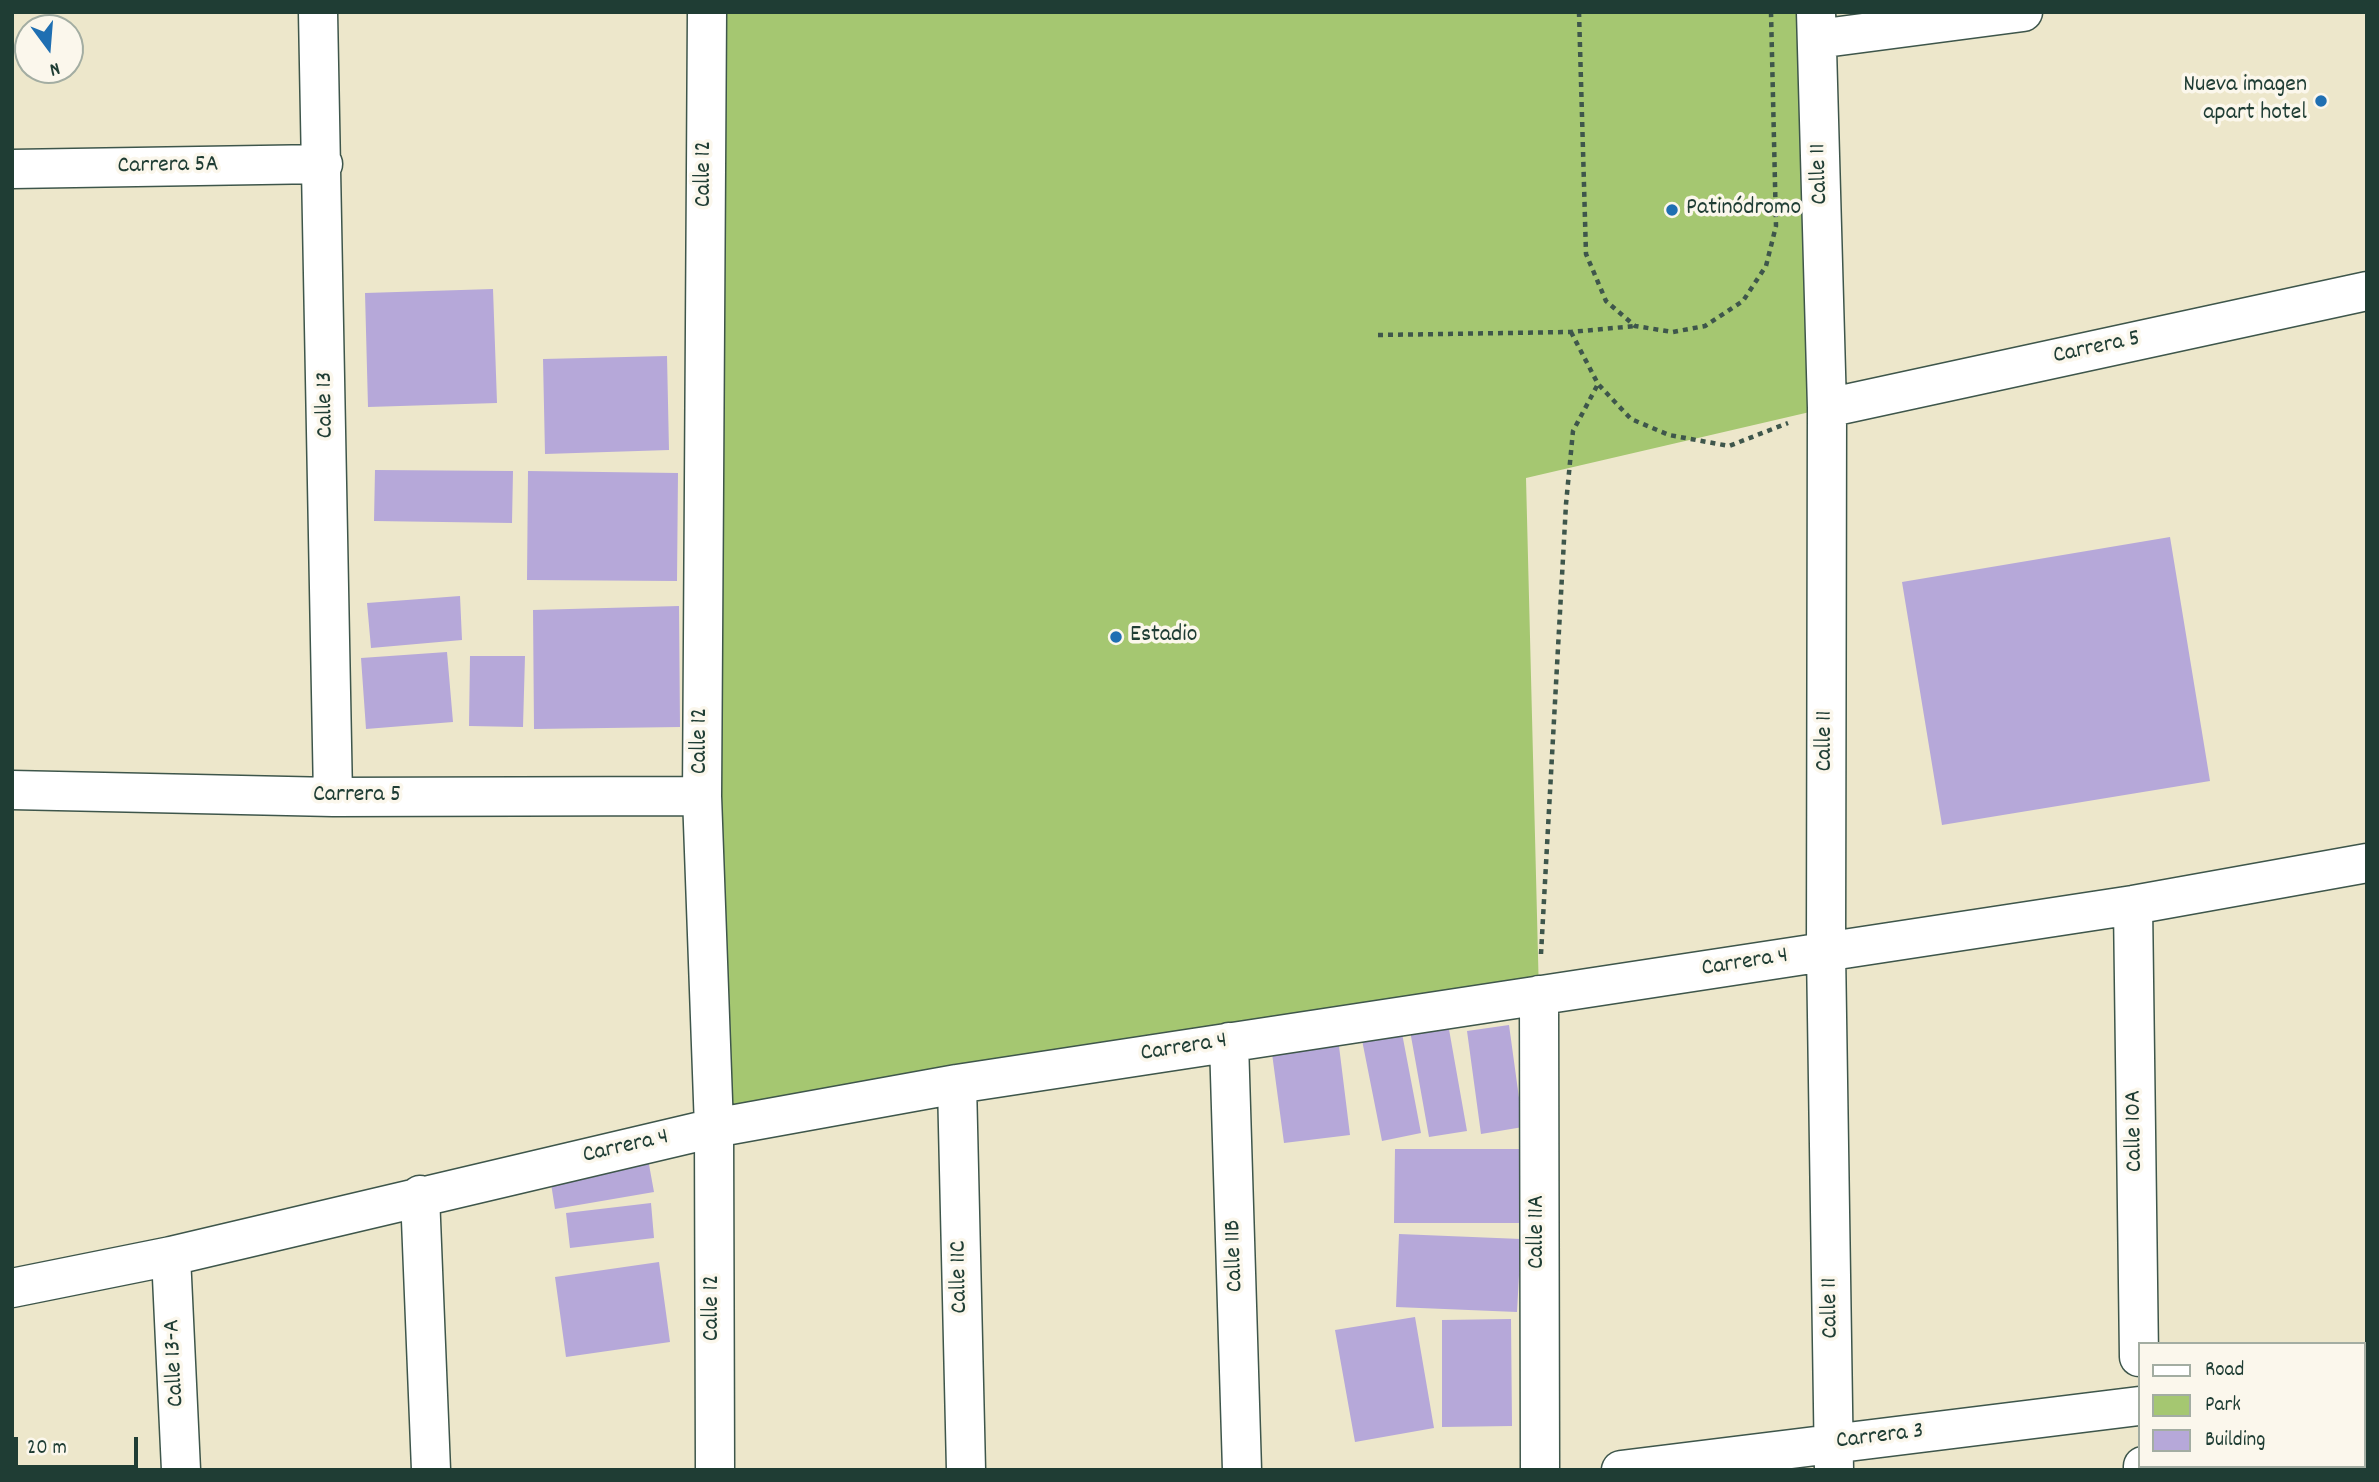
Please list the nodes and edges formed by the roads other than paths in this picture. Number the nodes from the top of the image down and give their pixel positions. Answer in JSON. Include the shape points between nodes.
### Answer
{"nodes":[{"id":1,"x":318,"y":12,"type":"edge"},
{"id":2,"x":707,"y":12,"type":"edge"},
{"id":3,"x":2024,"y":12,"type":"edge"},
{"id":4,"x":1817,"y":26,"type":"edge"},
{"id":5,"x":323,"y":164,"type":"junction"},
{"id":6,"x":12,"y":169,"type":"edge"},
{"id":7,"x":2367,"y":291,"type":"edge"},
{"id":8,"x":1827,"y":408,"type":"junction"},
{"id":9,"x":12,"y":790,"type":"edge"},
{"id":10,"x":702,"y":796,"type":"junction"},
{"id":11,"x":332,"y":797,"type":"junction"},
{"id":12,"x":2367,"y":863,"type":"edge"},
{"id":13,"x":2133,"y":905,"type":"junction"},
{"id":14,"x":1826,"y":951,"type":"junction"},
{"id":15,"x":1539,"y":995,"type":"junction"},
{"id":16,"x":1229,"y":1042,"type":"junction"},
{"id":17,"x":957,"y":1084,"type":"junction"},
{"id":18,"x":714,"y":1128,"type":"junction"},
{"id":19,"x":420,"y":1195,"type":"junction"},
{"id":20,"x":171,"y":1256,"type":"junction"},
{"id":21,"x":12,"y":1288,"type":"edge"},
{"id":22,"x":2139,"y":1342,"type":"edge"},
{"id":23,"x":2138,"y":1406,"type":"edge"},
{"id":24,"x":1834,"y":1457,"type":"edge"},
{"id":25,"x":181,"y":1470,"type":"edge"},
{"id":26,"x":431,"y":1470,"type":"edge"},
{"id":27,"x":715,"y":1470,"type":"edge"},
{"id":28,"x":966,"y":1470,"type":"edge"},
{"id":29,"x":1242,"y":1470,"type":"edge"},
{"id":30,"x":1540,"y":1470,"type":"edge"},
{"id":31,"x":1621,"y":1470,"type":"edge"}],
"edges":[{"from":1,"to":5,"type":"street","name":"Calle 13"},
{"from":2,"to":10,"type":"street","name":"Calle 12"},
{"from":3,"to":4,"type":"street"},
{"from":4,"to":8,"type":"street","name":"Calle 11"},
{"from":5,"to":6,"type":"street","name":"Carrera 5A"},
{"from":5,"to":11,"type":"street","name":"Calle 13"},
{"from":7,"to":8,"type":"street","name":"Carrera 5"},
{"from":8,"to":14,"type":"street","name":"Calle 11"},
{"from":9,"to":11,"type":"street","name":"Carrera 5"},
{"from":10,"to":11,"type":"street","name":"Carrera 5"},
{"from":10,"to":18,"type":"street","name":"Calle 12"},
{"from":12,"to":13,"type":"street","name":"Carrera 4"},
{"from":13,"to":14,"type":"street","name":"Carrera 4"},
{"from":13,"to":22,"type":"street","name":"Calle 10A"},
{"from":14,"to":15,"type":"street","name":"Carrera 4"},
{"from":14,"to":24,"type":"street","name":"Calle 11"},
{"from":15,"to":16,"type":"street","name":"Carrera 4"},
{"from":15,"to":30,"type":"street","name":"Calle 11A"},
{"from":16,"to":17,"type":"street","name":"Carrera 4"},
{"from":16,"to":29,"type":"street","name":"Calle 11B"},
{"from":17,"to":18,"type":"street","name":"Carrera 4"},
{"from":17,"to":28,"type":"street","name":"Calle 11C"},
{"from":18,"to":19,"type":"street","name":"Carrera 4"},
{"from":18,"to":27,"type":"street","name":"Calle 12"},
{"from":19,"to":20,"type":"street","name":"Carrera 4"},
{"from":19,"to":26,"type":"street"},
{"from":20,"to":21,"type":"street","name":"Carrera 4"},
{"from":20,"to":25,"type":"street","name":"Calle 13-A"},
{"from":23,"to":24,"type":"street","name":"Carrera 3"},
{"from":24,"to":31,"type":"street","name":"Carrera 3"}]}
